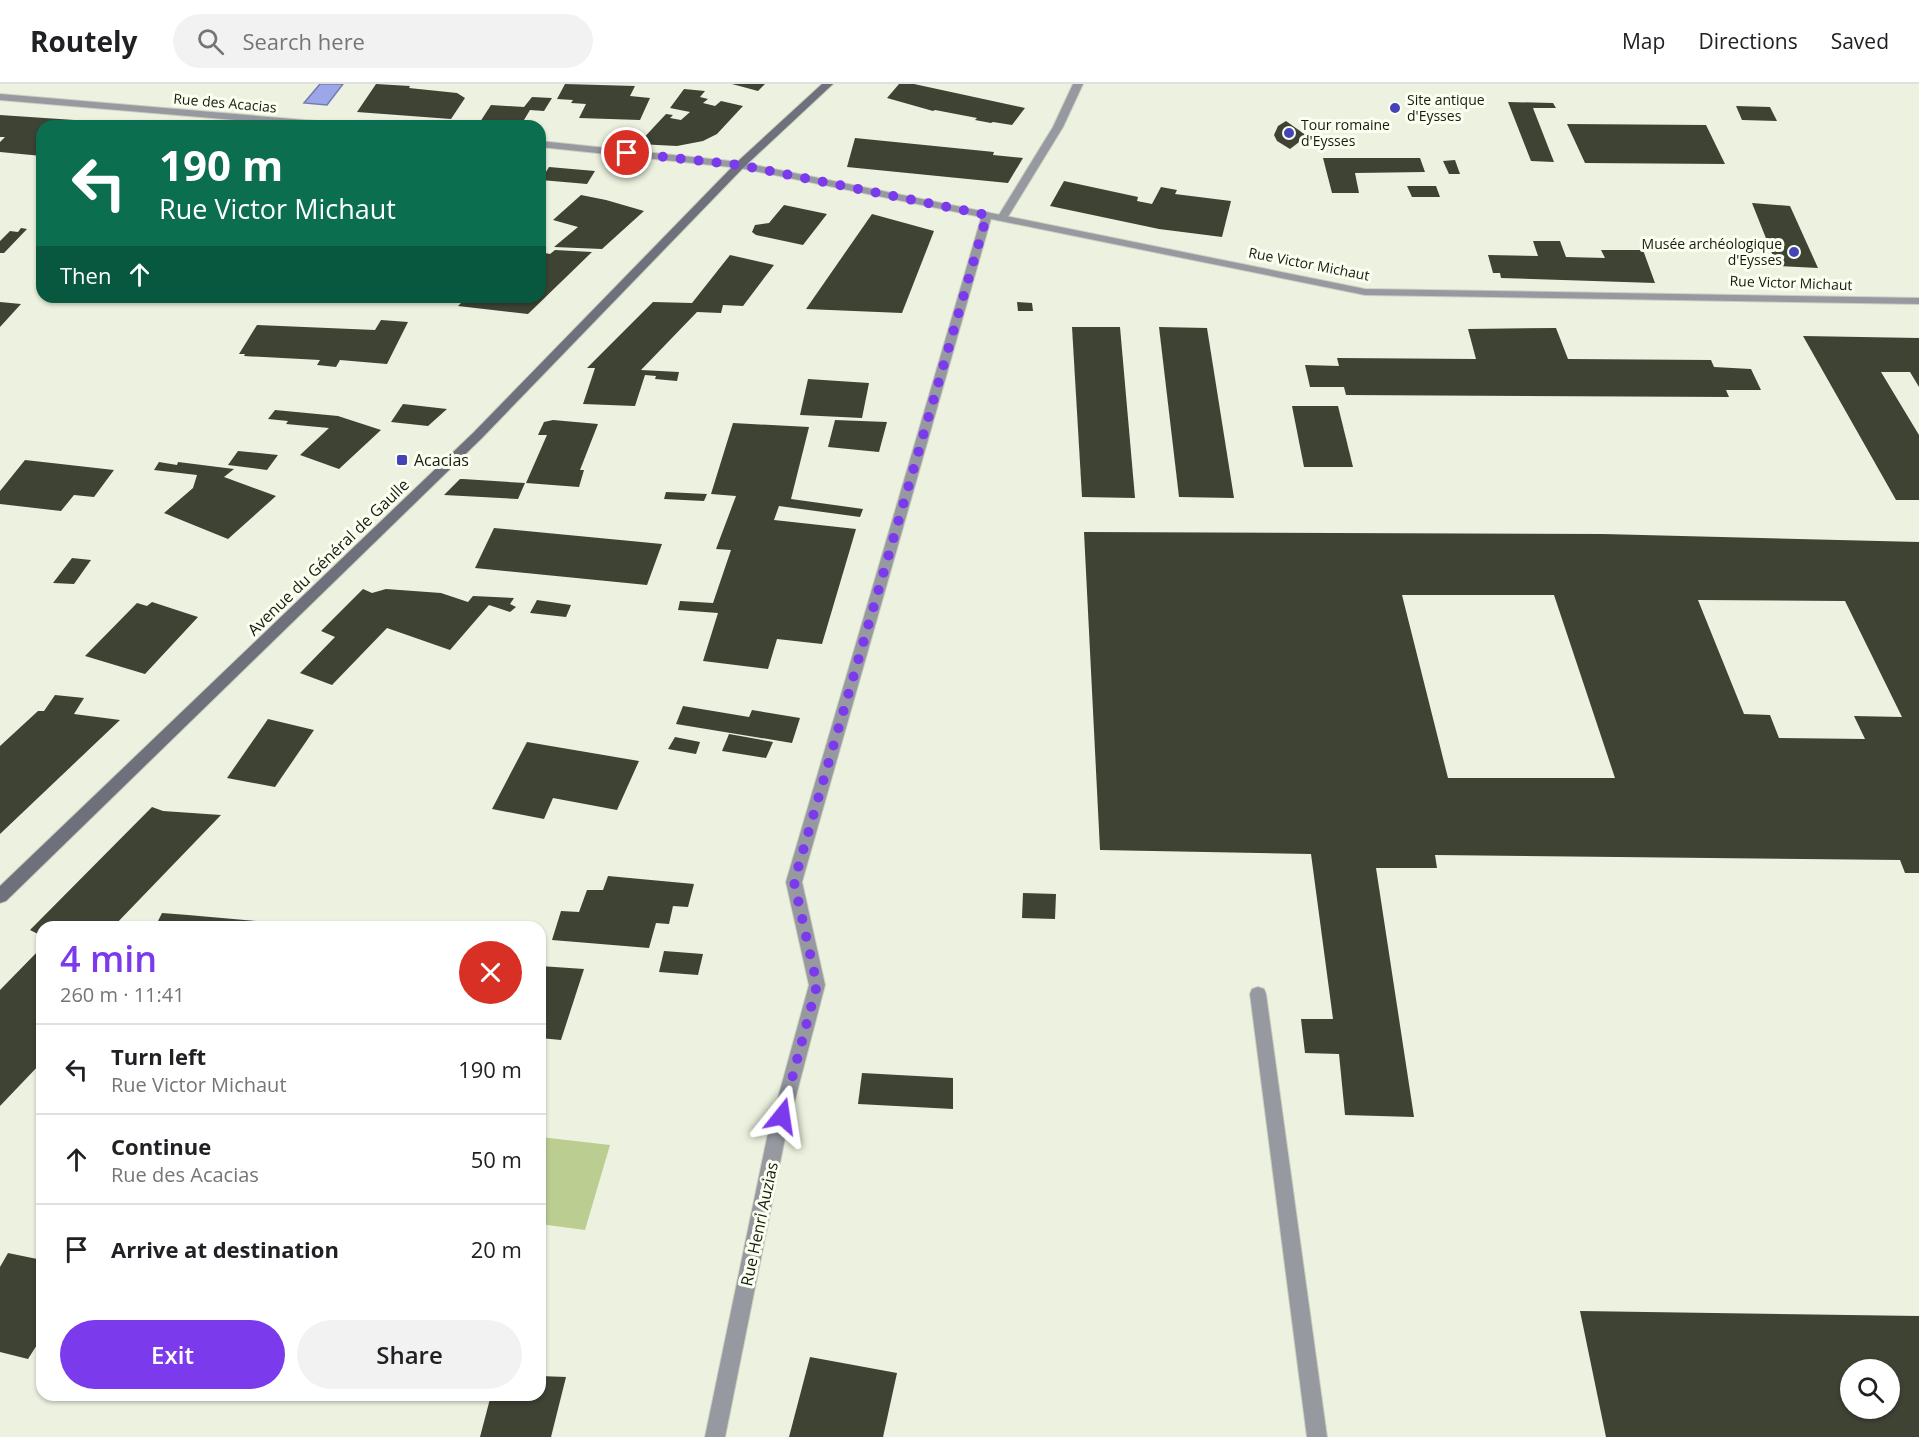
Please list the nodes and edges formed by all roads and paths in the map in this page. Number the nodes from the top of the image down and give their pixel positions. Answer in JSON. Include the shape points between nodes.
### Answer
{"nodes":[{"id":1,"x":828,"y":84,"type":"edge"},
{"id":2,"x":1078,"y":84,"type":"edge"},
{"id":3,"x":0,"y":97,"type":"edge"},
{"id":4,"x":270,"y":120,"type":"edge"},
{"id":5,"x":546,"y":145,"type":"edge"},
{"id":6,"x":740,"y":165,"type":"junction"},
{"id":7,"x":994,"y":216,"type":"junction"},
{"id":8,"x":1919,"y":301,"type":"edge"},
{"id":9,"x":0,"y":896,"type":"edge"},
{"id":10,"x":1258,"y":994,"type":"dead end"},
{"id":11,"x":715,"y":1437,"type":"edge"},
{"id":12,"x":1317,"y":1437,"type":"edge"}],
"edges":[{"from":1,"to":6,"type":"main road","name":"Avenue du Général de Gaulle"},
{"from":2,"to":7,"type":"street","name":"Rue Henri Auzias","via":[[1058,127]]},
{"from":3,"to":4,"type":"street","name":"Rue des Acacias"},
{"from":5,"to":6,"type":"street"},
{"from":6,"to":7,"type":"street","name":"Rue Victor Michaut"},
{"from":6,"to":9,"type":"main road","name":"Avenue du Général de Gaulle","via":[[478,435]]},
{"from":7,"to":8,"type":"street","name":"Rue Victor Michaut","via":[[1365,292]]},
{"from":7,"to":11,"type":"street","name":"Rue Henri Auzias","via":[[794,882],[817,985],[776,1138]]},
{"from":10,"to":12,"type":"street"}]}
